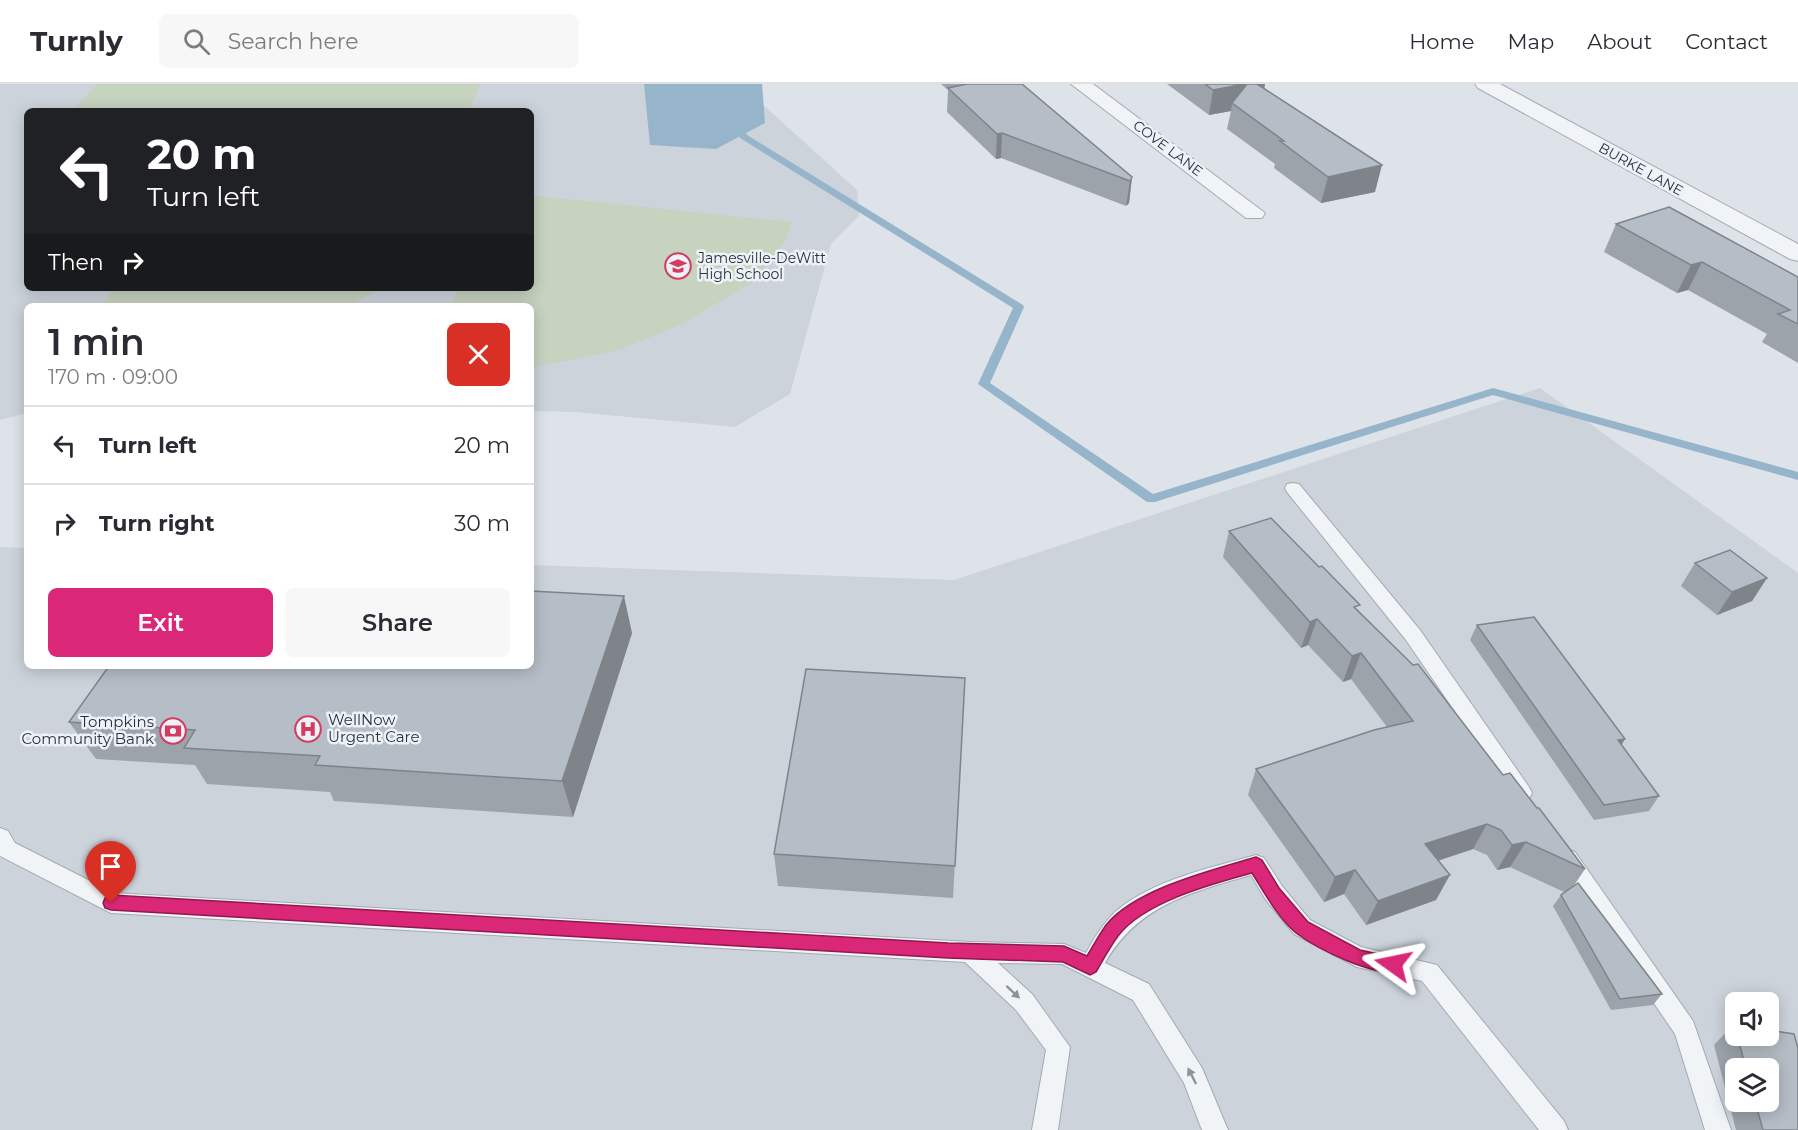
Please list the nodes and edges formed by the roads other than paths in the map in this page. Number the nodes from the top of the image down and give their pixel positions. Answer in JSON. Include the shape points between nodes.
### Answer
{"nodes":[{"id":1,"x":1081,"y":84,"type":"edge"},
{"id":2,"x":1485,"y":84,"type":"edge"},
{"id":3,"x":1254,"y":213,"type":"dead end"},
{"id":4,"x":1798,"y":254,"type":"edge"},
{"id":5,"x":1293,"y":488,"type":"dead end"},
{"id":6,"x":1535,"y":812,"type":"edge"},
{"id":7,"x":0,"y":837,"type":"edge"},
{"id":8,"x":1556,"y":842,"type":"edge"},
{"id":9,"x":970,"y":952,"type":"junction"},
{"id":10,"x":1090,"y":967,"type":"junction"},
{"id":11,"x":1045,"y":1130,"type":"edge"},
{"id":12,"x":1215,"y":1130,"type":"edge"},
{"id":13,"x":1555,"y":1130,"type":"edge"},
{"id":14,"x":1718,"y":1130,"type":"edge"}],
"edges":[{"from":1,"to":3,"type":"street","name":"COVE LANE"},
{"from":2,"to":4,"type":"street","name":"BURKE LANE"},
{"from":5,"to":6,"type":"lane","via":[[1413,635]]},
{"from":7,"to":9,"type":"lane","via":[[7,849],[111,903]]},
{"from":8,"to":14,"type":"lane","via":[[1685,1029]]},
{"from":9,"to":10,"type":"lane","via":[[1064,954]]},
{"from":9,"to":11,"type":"lane","one_way":true,"via":[[1024,1002],[1058,1047]]},
{"from":12,"to":10,"type":"lane","one_way":true,"via":[[1193,1076],[1140,992]]},
{"from":10,"to":13,"type":"lane","via":[[1113,929],[1144,906],[1194,882],[1256,864],[1302,927],[1357,957],[1430,972]]}]}
